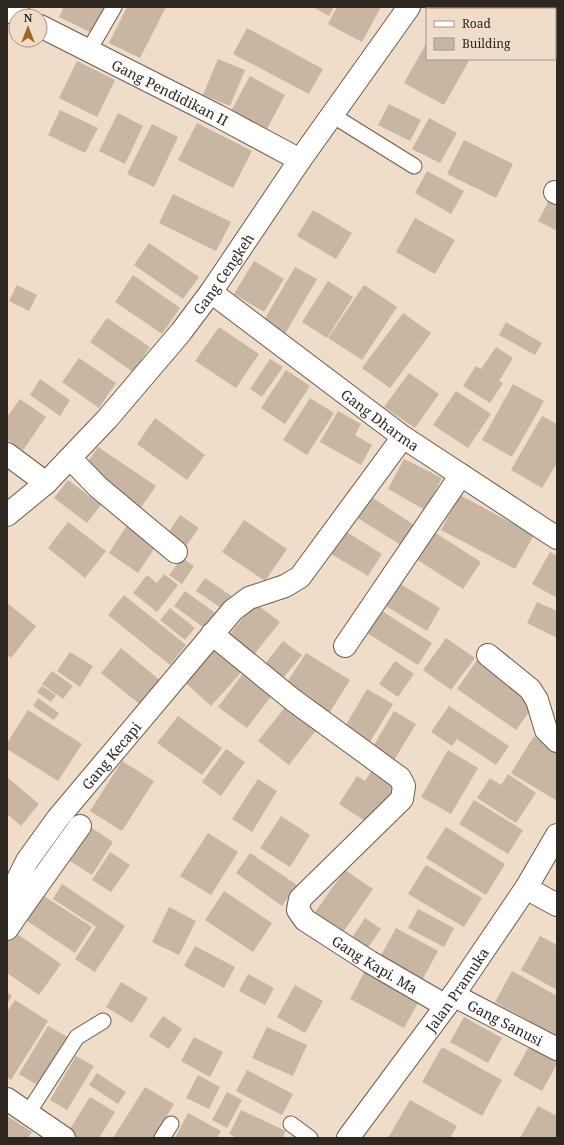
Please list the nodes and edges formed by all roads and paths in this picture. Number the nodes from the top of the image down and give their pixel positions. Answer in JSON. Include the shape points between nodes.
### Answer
{"nodes":[{"id":1,"x":114,"y":7,"type":"edge"},
{"id":2,"x":409,"y":7,"type":"edge"},
{"id":3,"x":48,"y":30,"type":"edge"},
{"id":4,"x":89,"y":50,"type":"junction"},
{"id":5,"x":332,"y":115,"type":"junction"},
{"id":6,"x":300,"y":160,"type":"junction"},
{"id":7,"x":414,"y":166,"type":"dead end"},
{"id":8,"x":210,"y":292,"type":"junction"},
{"id":9,"x":403,"y":437,"type":"junction"},
{"id":10,"x":7,"y":454,"type":"edge"},
{"id":11,"x":70,"y":458,"type":"junction"},
{"id":12,"x":461,"y":474,"type":"junction"},
{"id":13,"x":46,"y":482,"type":"junction"},
{"id":14,"x":7,"y":516,"type":"edge"},
{"id":15,"x":557,"y":538,"type":"edge"},
{"id":16,"x":176,"y":552,"type":"dead end"},
{"id":17,"x":212,"y":634,"type":"junction"},
{"id":18,"x":345,"y":646,"type":"dead end"},
{"id":19,"x":488,"y":654,"type":"dead end"},
{"id":20,"x":557,"y":741,"type":"edge"},
{"id":21,"x":80,"y":826,"type":"dead end"},
{"id":22,"x":557,"y":835,"type":"edge"},
{"id":23,"x":526,"y":888,"type":"junction"},
{"id":24,"x":557,"y":905,"type":"edge"},
{"id":25,"x":20,"y":910,"type":"junction"},
{"id":26,"x":7,"y":929,"type":"edge"},
{"id":27,"x":450,"y":1001,"type":"junction"},
{"id":28,"x":103,"y":1021,"type":"dead end"},
{"id":29,"x":557,"y":1049,"type":"edge"},
{"id":30,"x":7,"y":1099,"type":"edge"},
{"id":31,"x":28,"y":1113,"type":"junction"},
{"id":32,"x":172,"y":1124,"type":"dead end"},
{"id":33,"x":291,"y":1124,"type":"dead end"},
{"id":34,"x":64,"y":1138,"type":"edge"},
{"id":35,"x":162,"y":1138,"type":"edge"},
{"id":36,"x":310,"y":1138,"type":"edge"},
{"id":37,"x":348,"y":1138,"type":"edge"}],
"edges":[{"from":1,"to":4,"type":"lane"},
{"from":2,"to":5,"type":"street","name":"Gang Cengkeh"},
{"from":3,"to":4,"type":"street","name":"Gang Pendidikan II"},
{"from":4,"to":6,"type":"street","name":"Gang Pendidikan II"},
{"from":5,"to":6,"type":"street","name":"Gang Cengkeh"},
{"from":5,"to":7,"type":"lane"},
{"from":6,"to":8,"type":"street","name":"Gang Cengkeh"},
{"from":8,"to":9,"type":"street","name":"Gang Dharma"},
{"from":8,"to":11,"type":"street","name":"Gang Cengkeh","via":[[181,332]]},
{"from":9,"to":12,"type":"street","name":"Gang Dharma"},
{"from":9,"to":17,"type":"street","name":"Gang Kecapi","via":[[300,577],[285,586],[249,598],[233,610]]},
{"from":10,"to":13,"type":"street"},
{"from":11,"to":13,"type":"street","name":"Gang Cengkeh"},
{"from":11,"to":16,"type":"street","via":[[98,487]]},
{"from":12,"to":15,"type":"street","name":"Gang Dharma"},
{"from":12,"to":18,"type":"street"},
{"from":13,"to":14,"type":"street","name":"Gang Cengkeh"},
{"from":17,"to":25,"type":"street","name":"Gang Kecapi","via":[[58,818],[27,861],[16,883]]},
{"from":17,"to":27,"type":"street","name":"Gang Kapi. Ma","via":[[293,700],[400,778],[404,786],[402,799],[300,899],[298,910],[305,920],[370,962]]},
{"from":19,"to":20,"type":"street","via":[[530,689],[537,700],[546,730]]},
{"from":21,"to":25,"type":"street"},
{"from":22,"to":23,"type":"street","name":"Jalan Pramuka"},
{"from":23,"to":24,"type":"street"},
{"from":23,"to":27,"type":"street","name":"Jalan Pramuka"},
{"from":25,"to":26,"type":"street"},
{"from":27,"to":29,"type":"street","name":"Gang Sanusi"},
{"from":27,"to":37,"type":"street","name":"Jalan Pramuka"},
{"from":28,"to":31,"type":"lane","via":[[77,1037]]},
{"from":30,"to":31,"type":"street"},
{"from":31,"to":34,"type":"street"},
{"from":32,"to":35,"type":"lane"},
{"from":33,"to":36,"type":"lane"}]}
